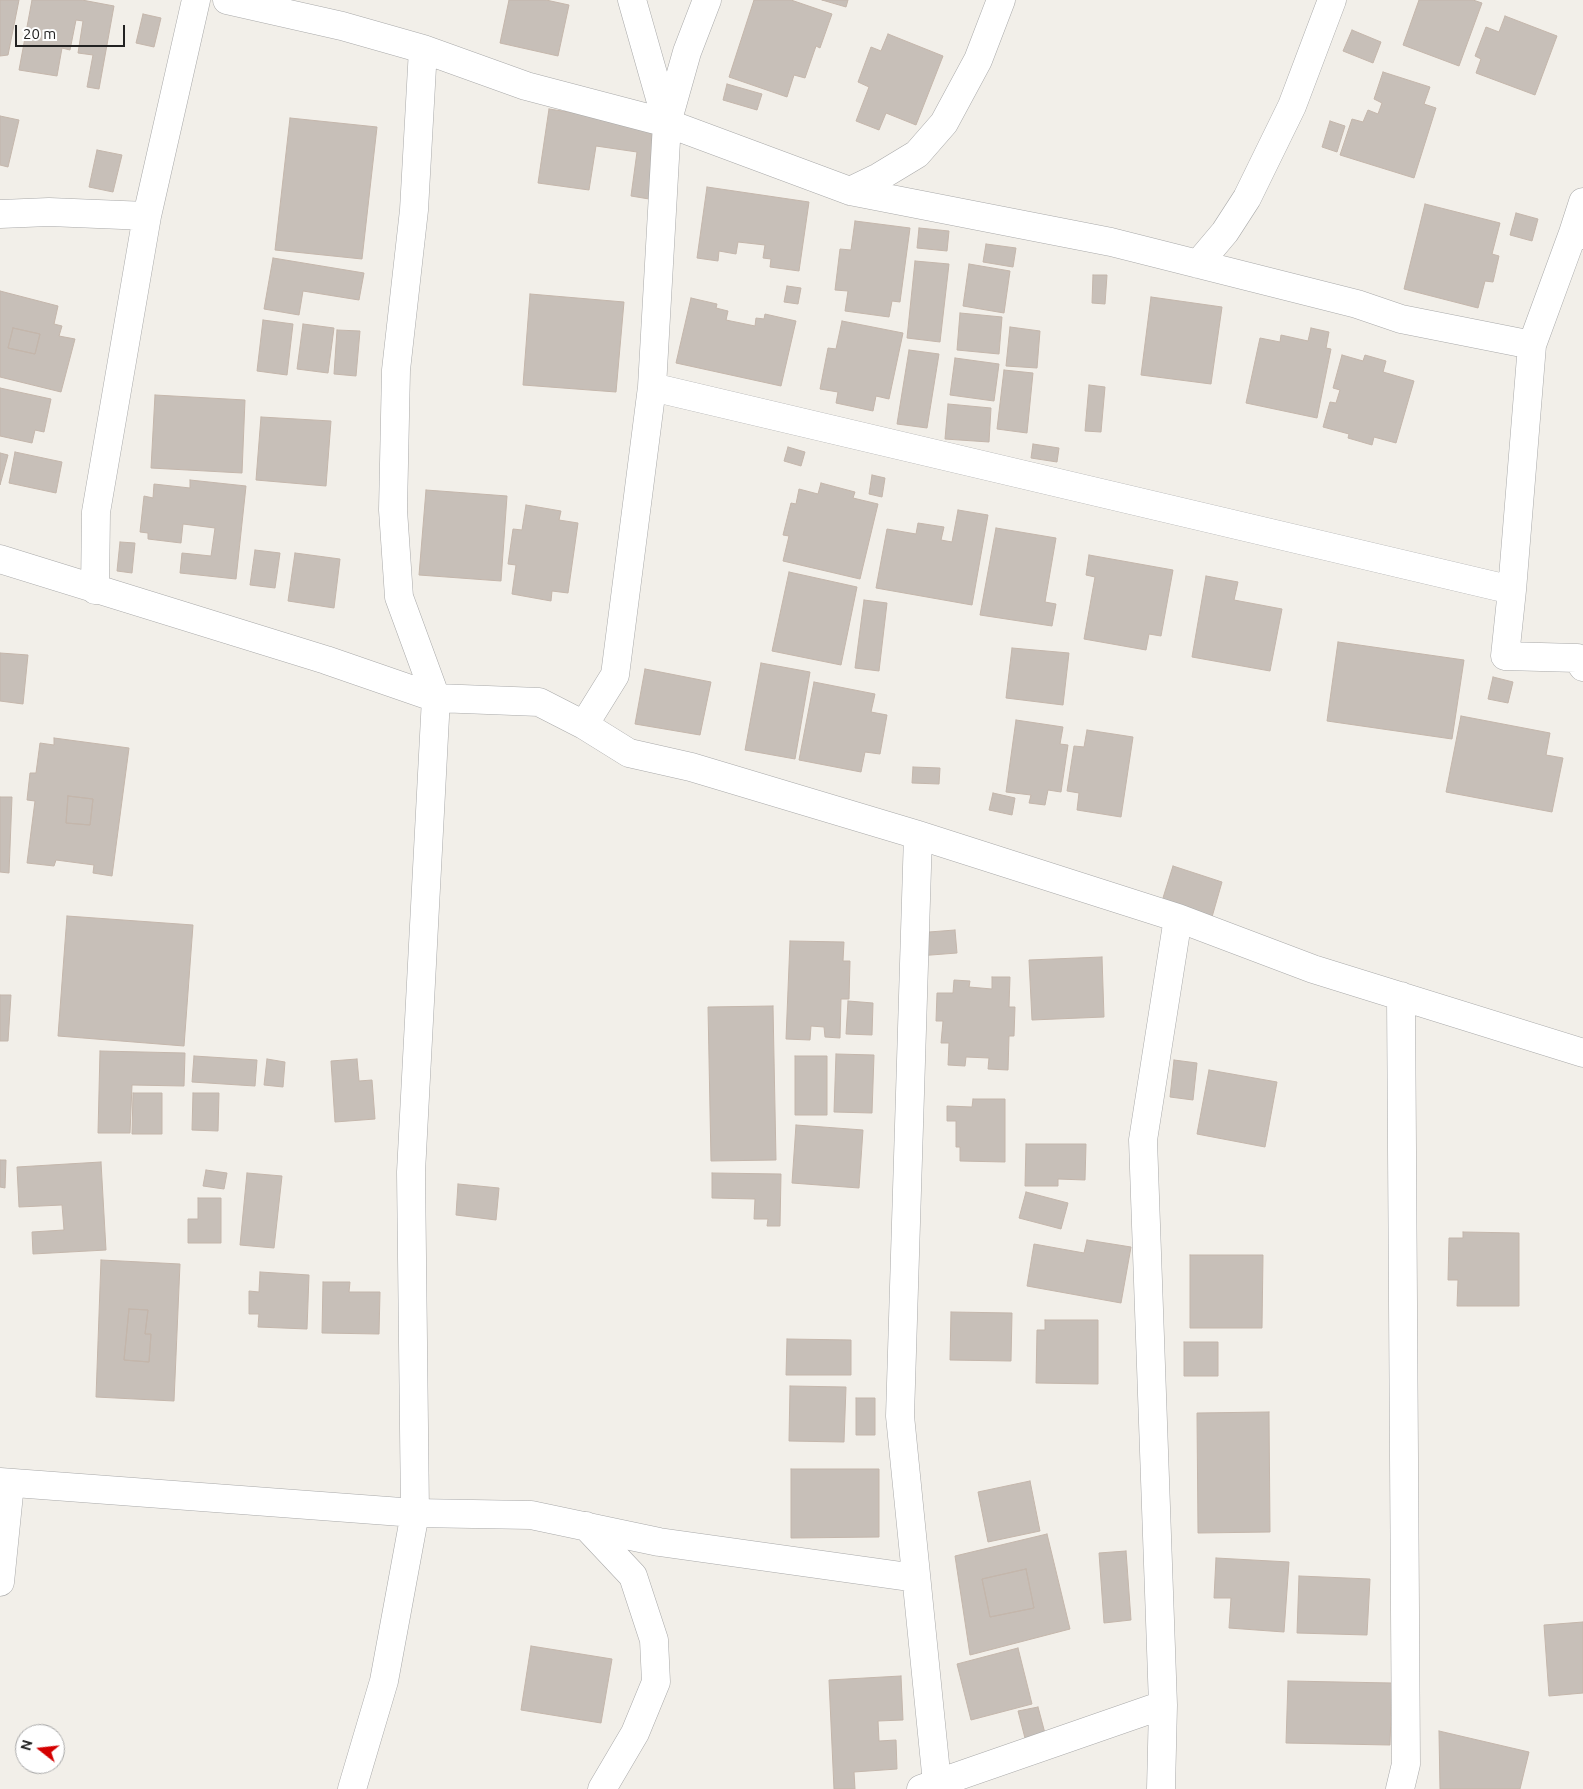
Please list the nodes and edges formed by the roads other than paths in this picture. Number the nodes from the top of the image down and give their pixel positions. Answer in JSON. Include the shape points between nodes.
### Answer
{"nodes":[{"id":1,"x":196,"y":0,"type":"edge"},
{"id":2,"x":227,"y":0,"type":"edge"},
{"id":3,"x":632,"y":0,"type":"edge"},
{"id":4,"x":707,"y":0,"type":"edge"},
{"id":5,"x":1001,"y":0,"type":"edge"},
{"id":6,"x":1332,"y":0,"type":"edge"},
{"id":7,"x":423,"y":49,"type":"junction"},
{"id":8,"x":667,"y":123,"type":"junction"},
{"id":9,"x":850,"y":191,"type":"junction"},
{"id":10,"x":1583,"y":202,"type":"edge"},
{"id":11,"x":0,"y":214,"type":"edge"},
{"id":12,"x":146,"y":216,"type":"junction"},
{"id":13,"x":1578,"y":234,"type":"edge"},
{"id":14,"x":1198,"y":264,"type":"junction"},
{"id":15,"x":1532,"y":345,"type":"junction"},
{"id":16,"x":652,"y":387,"type":"junction"},
{"id":17,"x":0,"y":559,"type":"edge"},
{"id":18,"x":95,"y":590,"type":"junction"},
{"id":19,"x":1512,"y":590,"type":"junction"},
{"id":20,"x":1581,"y":662,"type":"edge"},
{"id":21,"x":436,"y":698,"type":"junction"},
{"id":22,"x":584,"y":724,"type":"junction"},
{"id":23,"x":918,"y":835,"type":"junction"},
{"id":24,"x":1178,"y":918,"type":"junction"},
{"id":25,"x":1401,"y":996,"type":"junction"},
{"id":26,"x":1583,"y":1053,"type":"edge"},
{"id":27,"x":5,"y":1483,"type":"edge"},
{"id":28,"x":415,"y":1512,"type":"junction"},
{"id":29,"x":586,"y":1526,"type":"junction"},
{"id":30,"x":916,"y":1578,"type":"junction"},
{"id":31,"x":0,"y":1582,"type":"edge"},
{"id":32,"x":1163,"y":1705,"type":"junction"},
{"id":33,"x":929,"y":1786,"type":"edge"},
{"id":34,"x":352,"y":1789,"type":"edge"},
{"id":35,"x":602,"y":1789,"type":"edge"},
{"id":36,"x":1161,"y":1789,"type":"edge"},
{"id":37,"x":1400,"y":1789,"type":"edge"}],
"edges":[{"from":1,"to":12,"type":"street"},
{"from":2,"to":7,"type":"street","via":[[342,26]]},
{"from":3,"to":8,"type":"street"},
{"from":4,"to":8,"type":"street","via":[[687,52]]},
{"from":5,"to":9,"type":"street","via":[[978,60],[944,123],[917,154],[879,178]]},
{"from":6,"to":14,"type":"street","via":[[1292,106],[1247,198],[1225,232]]},
{"from":7,"to":8,"type":"street","via":[[526,86]]},
{"from":7,"to":21,"type":"street","via":[[414,210],[396,370],[393,510],[399,597]]},
{"from":8,"to":9,"type":"street"},
{"from":8,"to":16,"type":"street"},
{"from":9,"to":14,"type":"street","via":[[1111,242]]},
{"from":10,"to":13,"type":"street"},
{"from":11,"to":12,"type":"street","via":[[49,212]]},
{"from":12,"to":18,"type":"street","via":[[96,512]]},
{"from":13,"to":15,"type":"street"},
{"from":14,"to":15,"type":"street","via":[[1357,304],[1401,319]]},
{"from":15,"to":19,"type":"street"},
{"from":16,"to":19,"type":"street"},
{"from":16,"to":22,"type":"street","via":[[615,675]]},
{"from":17,"to":18,"type":"street"},
{"from":18,"to":21,"type":"street","via":[[326,660]]},
{"from":19,"to":20,"type":"street","via":[[1505,656]]},
{"from":21,"to":22,"type":"street","via":[[539,702]]},
{"from":21,"to":28,"type":"street","via":[[411,1172]]},
{"from":22,"to":23,"type":"street","via":[[629,753],[701,770]]},
{"from":23,"to":24,"type":"street"},
{"from":23,"to":30,"type":"street","via":[[900,1416]]},
{"from":24,"to":25,"type":"street","via":[[1313,969]]},
{"from":24,"to":32,"type":"street","via":[[1143,1140]]},
{"from":25,"to":26,"type":"street"},
{"from":25,"to":37,"type":"street","via":[[1406,1764]]},
{"from":27,"to":28,"type":"street"},
{"from":27,"to":31,"type":"street"},
{"from":28,"to":29,"type":"street","via":[[531,1515]]},
{"from":28,"to":34,"type":"street","via":[[384,1681]]},
{"from":29,"to":30,"type":"street","via":[[659,1542]]},
{"from":29,"to":35,"type":"street","via":[[633,1576],[654,1640],[656,1682],[635,1733]]},
{"from":30,"to":33,"type":"street"},
{"from":32,"to":33,"type":"street"},
{"from":32,"to":36,"type":"street"}]}
